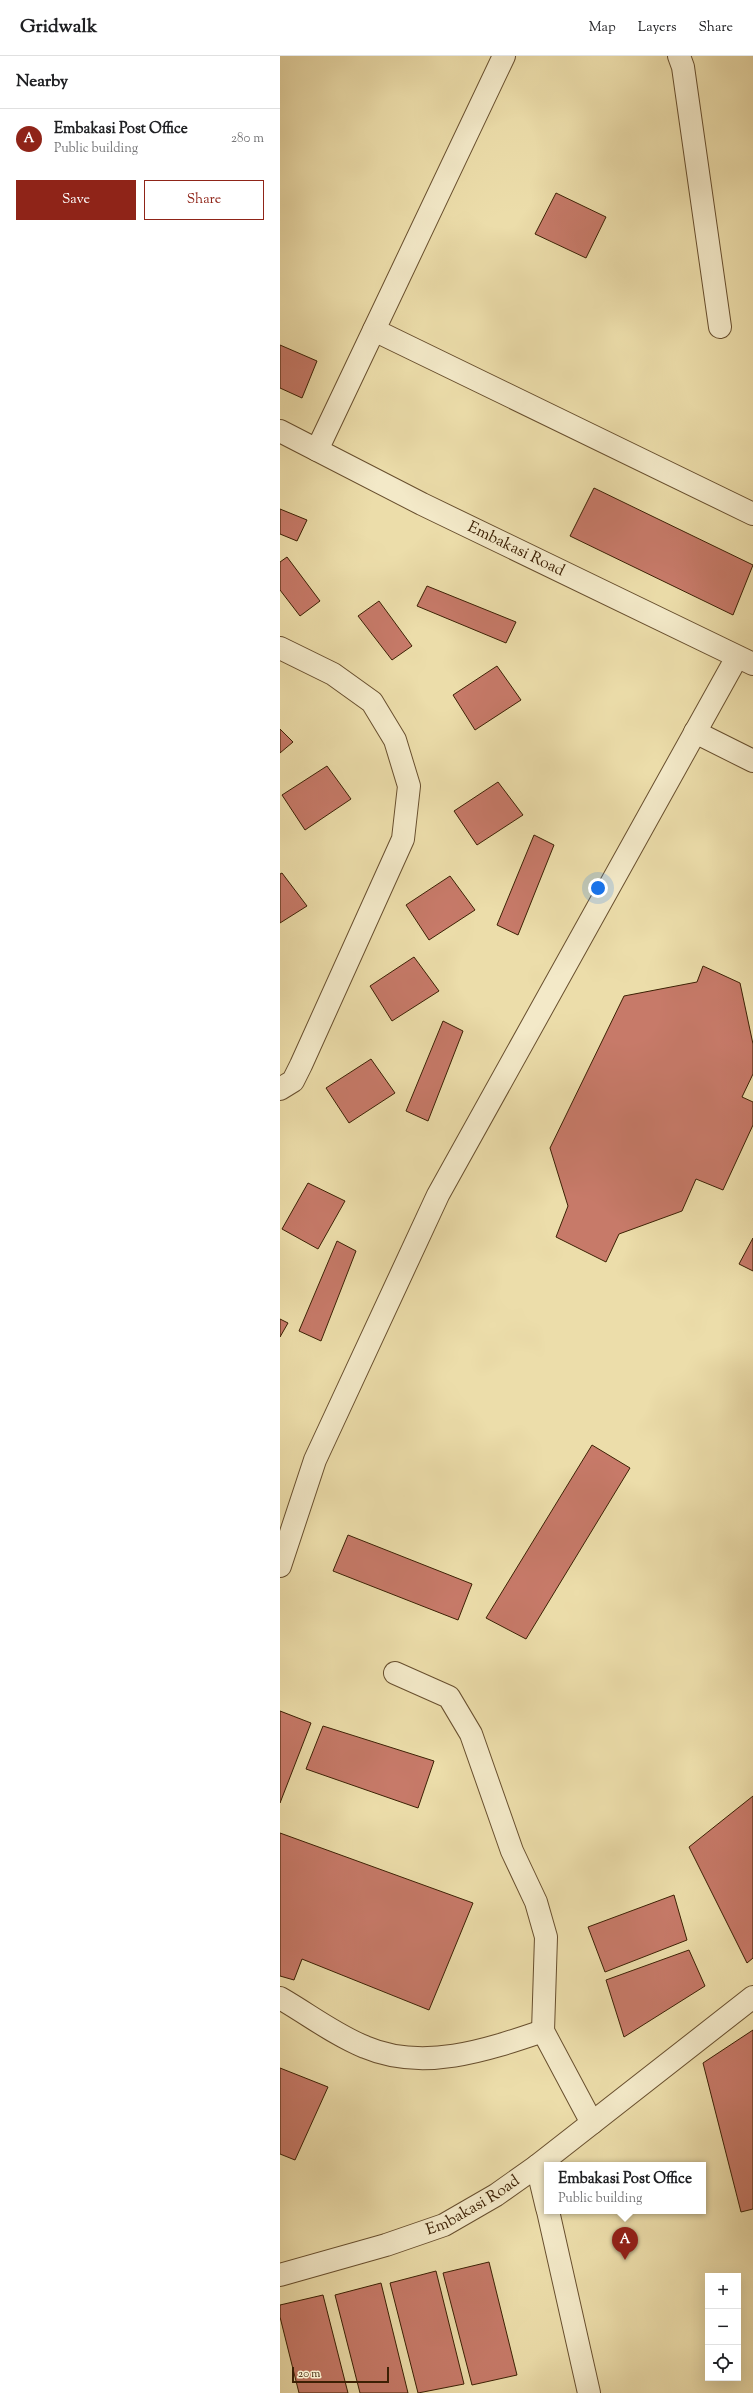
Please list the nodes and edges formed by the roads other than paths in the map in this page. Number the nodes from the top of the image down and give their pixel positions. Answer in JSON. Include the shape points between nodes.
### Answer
{"nodes":[{"id":1,"x":504,"y":56,"type":"edge"},
{"id":2,"x":678,"y":56,"type":"edge"},
{"id":3,"x":720,"y":327,"type":"dead end"},
{"id":4,"x":374,"y":330,"type":"junction"},
{"id":5,"x":280,"y":431,"type":"edge"},
{"id":6,"x":317,"y":450,"type":"junction"},
{"id":7,"x":753,"y":514,"type":"edge"},
{"id":8,"x":280,"y":648,"type":"edge"},
{"id":9,"x":745,"y":660,"type":"edge"},
{"id":10,"x":695,"y":732,"type":"junction"},
{"id":11,"x":753,"y":761,"type":"edge"},
{"id":12,"x":280,"y":1089,"type":"edge"},
{"id":13,"x":280,"y":1566,"type":"edge"},
{"id":14,"x":395,"y":1673,"type":"dead end"},
{"id":15,"x":753,"y":1997,"type":"edge"},
{"id":16,"x":280,"y":1998,"type":"edge"},
{"id":17,"x":543,"y":2032,"type":"junction"},
{"id":18,"x":592,"y":2123,"type":"junction"},
{"id":19,"x":538,"y":2166,"type":"junction"},
{"id":20,"x":544,"y":2195,"type":"edge"},
{"id":21,"x":548,"y":2214,"type":"edge"},
{"id":22,"x":280,"y":2275,"type":"edge"},
{"id":23,"x":589,"y":2393,"type":"edge"}],
"edges":[{"from":1,"to":4,"type":"street"},
{"from":2,"to":3,"type":"street","via":[[683,67]]},
{"from":4,"to":6,"type":"street"},
{"from":4,"to":7,"type":"street"},
{"from":5,"to":6,"type":"street","name":"Embakasi Road"},
{"from":6,"to":9,"type":"street","name":"Embakasi Road","via":[[422,504]]},
{"from":8,"to":12,"type":"street","via":[[333,674],[372,702],[395,740],[409,786],[403,839],[301,1065],[293,1081]]},
{"from":9,"to":10,"type":"street"},
{"from":10,"to":11,"type":"street"},
{"from":10,"to":13,"type":"street","via":[[438,1195],[315,1460]]},
{"from":14,"to":17,"type":"street","via":[[449,1697],[471,1734],[512,1851],[536,1902],[546,1937]]},
{"from":15,"to":18,"type":"street","name":"Embakasi Road"},
{"from":16,"to":17,"type":"street","via":[[364,2047],[393,2056],[445,2057],[482,2051]]},
{"from":17,"to":18,"type":"street"},
{"from":18,"to":19,"type":"street","name":"Embakasi Road"},
{"from":19,"to":20,"type":"street"},
{"from":19,"to":22,"type":"street","name":"Embakasi Road","via":[[496,2195],[444,2225],[386,2245]]},
{"from":21,"to":23,"type":"street"}]}
